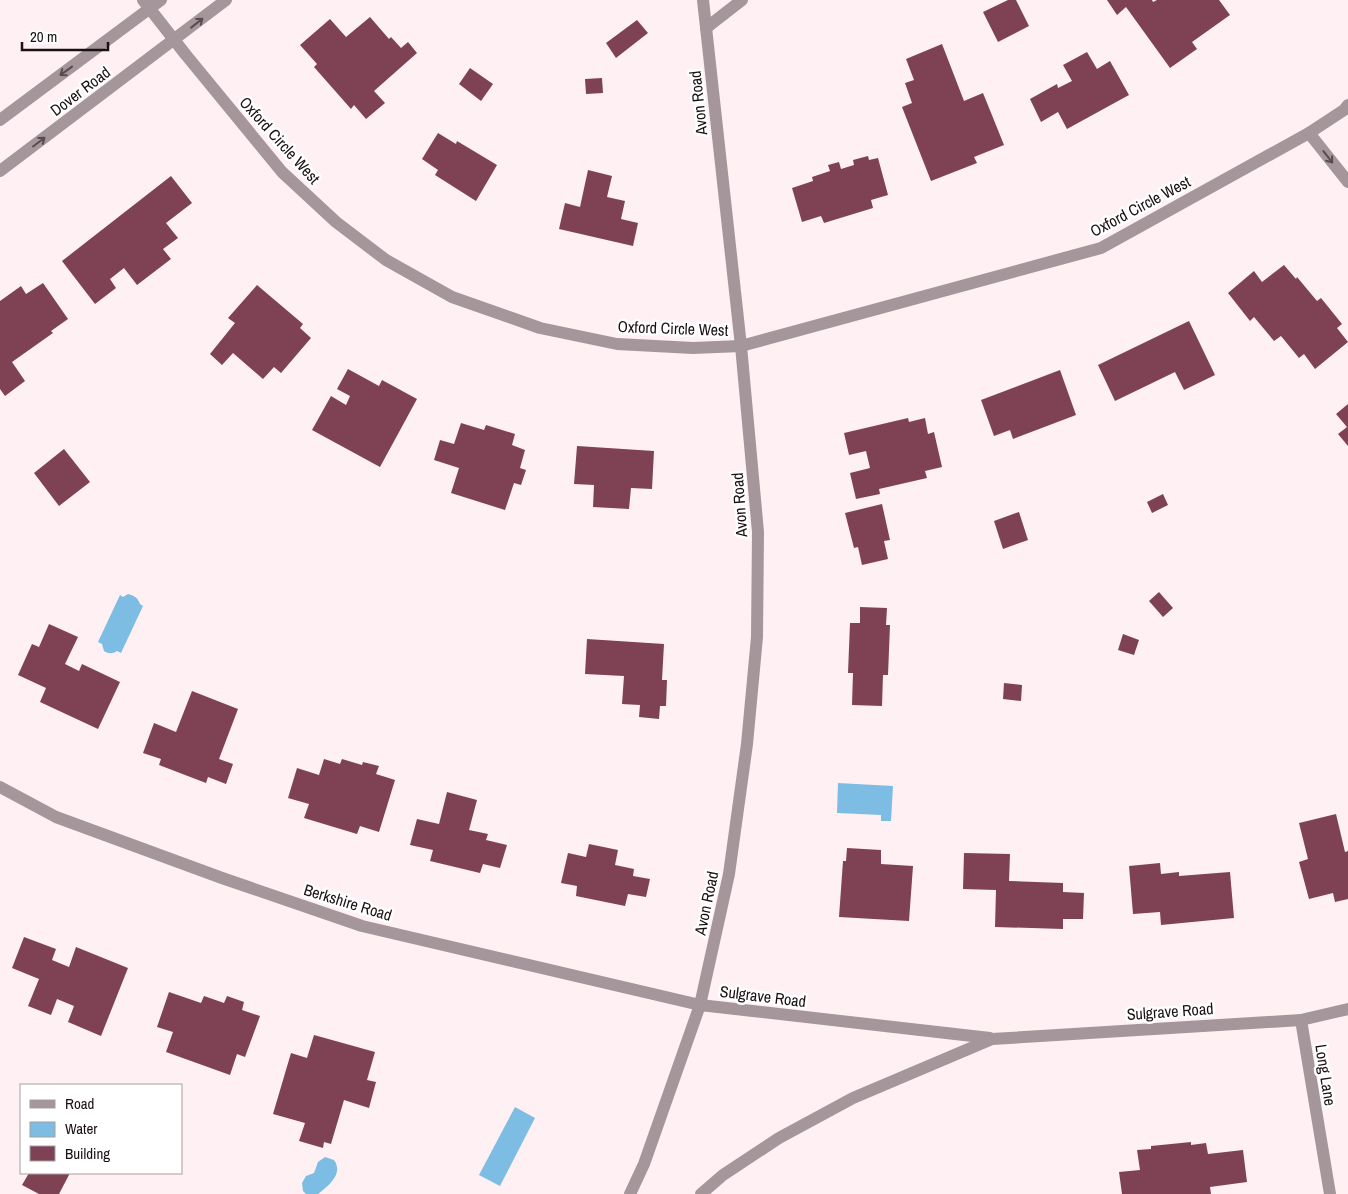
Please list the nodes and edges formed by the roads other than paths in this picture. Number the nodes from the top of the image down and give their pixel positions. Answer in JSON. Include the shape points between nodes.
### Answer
{"nodes":[{"id":1,"x":161,"y":0,"type":"edge"},
{"id":2,"x":226,"y":0,"type":"edge"},
{"id":3,"x":702,"y":0,"type":"edge"},
{"id":4,"x":742,"y":0,"type":"edge"},
{"id":5,"x":147,"y":4,"type":"edge"},
{"id":6,"x":706,"y":28,"type":"junction"},
{"id":7,"x":174,"y":41,"type":"junction"},
{"id":8,"x":1347,"y":110,"type":"edge"},
{"id":9,"x":0,"y":120,"type":"edge"},
{"id":10,"x":1309,"y":133,"type":"junction"},
{"id":11,"x":0,"y":172,"type":"edge"},
{"id":12,"x":1348,"y":182,"type":"edge"},
{"id":13,"x":741,"y":346,"type":"junction"},
{"id":14,"x":0,"y":787,"type":"edge"},
{"id":15,"x":700,"y":1005,"type":"junction"},
{"id":16,"x":1348,"y":1009,"type":"edge"},
{"id":17,"x":1301,"y":1020,"type":"junction"},
{"id":18,"x":992,"y":1038,"type":"junction"},
{"id":19,"x":630,"y":1194,"type":"edge"},
{"id":20,"x":701,"y":1194,"type":"edge"},
{"id":21,"x":1330,"y":1194,"type":"edge"}],
"edges":[{"from":1,"to":5,"type":"street","name":"Dover Road"},
{"from":7,"to":2,"type":"street","name":"Dover Road","one_way":true},
{"from":3,"to":6,"type":"street","name":"Avon Road"},
{"from":4,"to":6,"type":"street"},
{"from":5,"to":7,"type":"street","name":"Oxford Circle West"},
{"from":5,"to":9,"type":"street","name":"Dover Road","one_way":true},
{"from":6,"to":13,"type":"street","name":"Avon Road"},
{"from":11,"to":7,"type":"street","name":"Dover Road","one_way":true},
{"from":7,"to":13,"type":"street","name":"Oxford Circle West","via":[[282,172],[386,260],[452,297],[540,328],[617,344],[693,348]]},
{"from":8,"to":10,"type":"street","name":"Oxford Circle West"},
{"from":10,"to":12,"type":"street","one_way":true},
{"from":10,"to":13,"type":"street","name":"Oxford Circle West","via":[[1101,248]]},
{"from":13,"to":15,"type":"street","name":"Avon Road","via":[[758,532],[757,636],[747,744],[729,874]]},
{"from":14,"to":15,"type":"street","name":"Berkshire Road","via":[[56,816],[362,926]]},
{"from":15,"to":18,"type":"street","name":"Sulgrave Road"},
{"from":15,"to":19,"type":"street","name":"Sulgrave Road","via":[[644,1164]]},
{"from":16,"to":17,"type":"street","name":"Sulgrave Road"},
{"from":17,"to":18,"type":"street","name":"Sulgrave Road"},
{"from":17,"to":21,"type":"street","name":"Long Lane"},
{"from":18,"to":20,"type":"street","name":"Sulgrave Road","via":[[853,1098],[779,1138],[723,1175]]}]}
